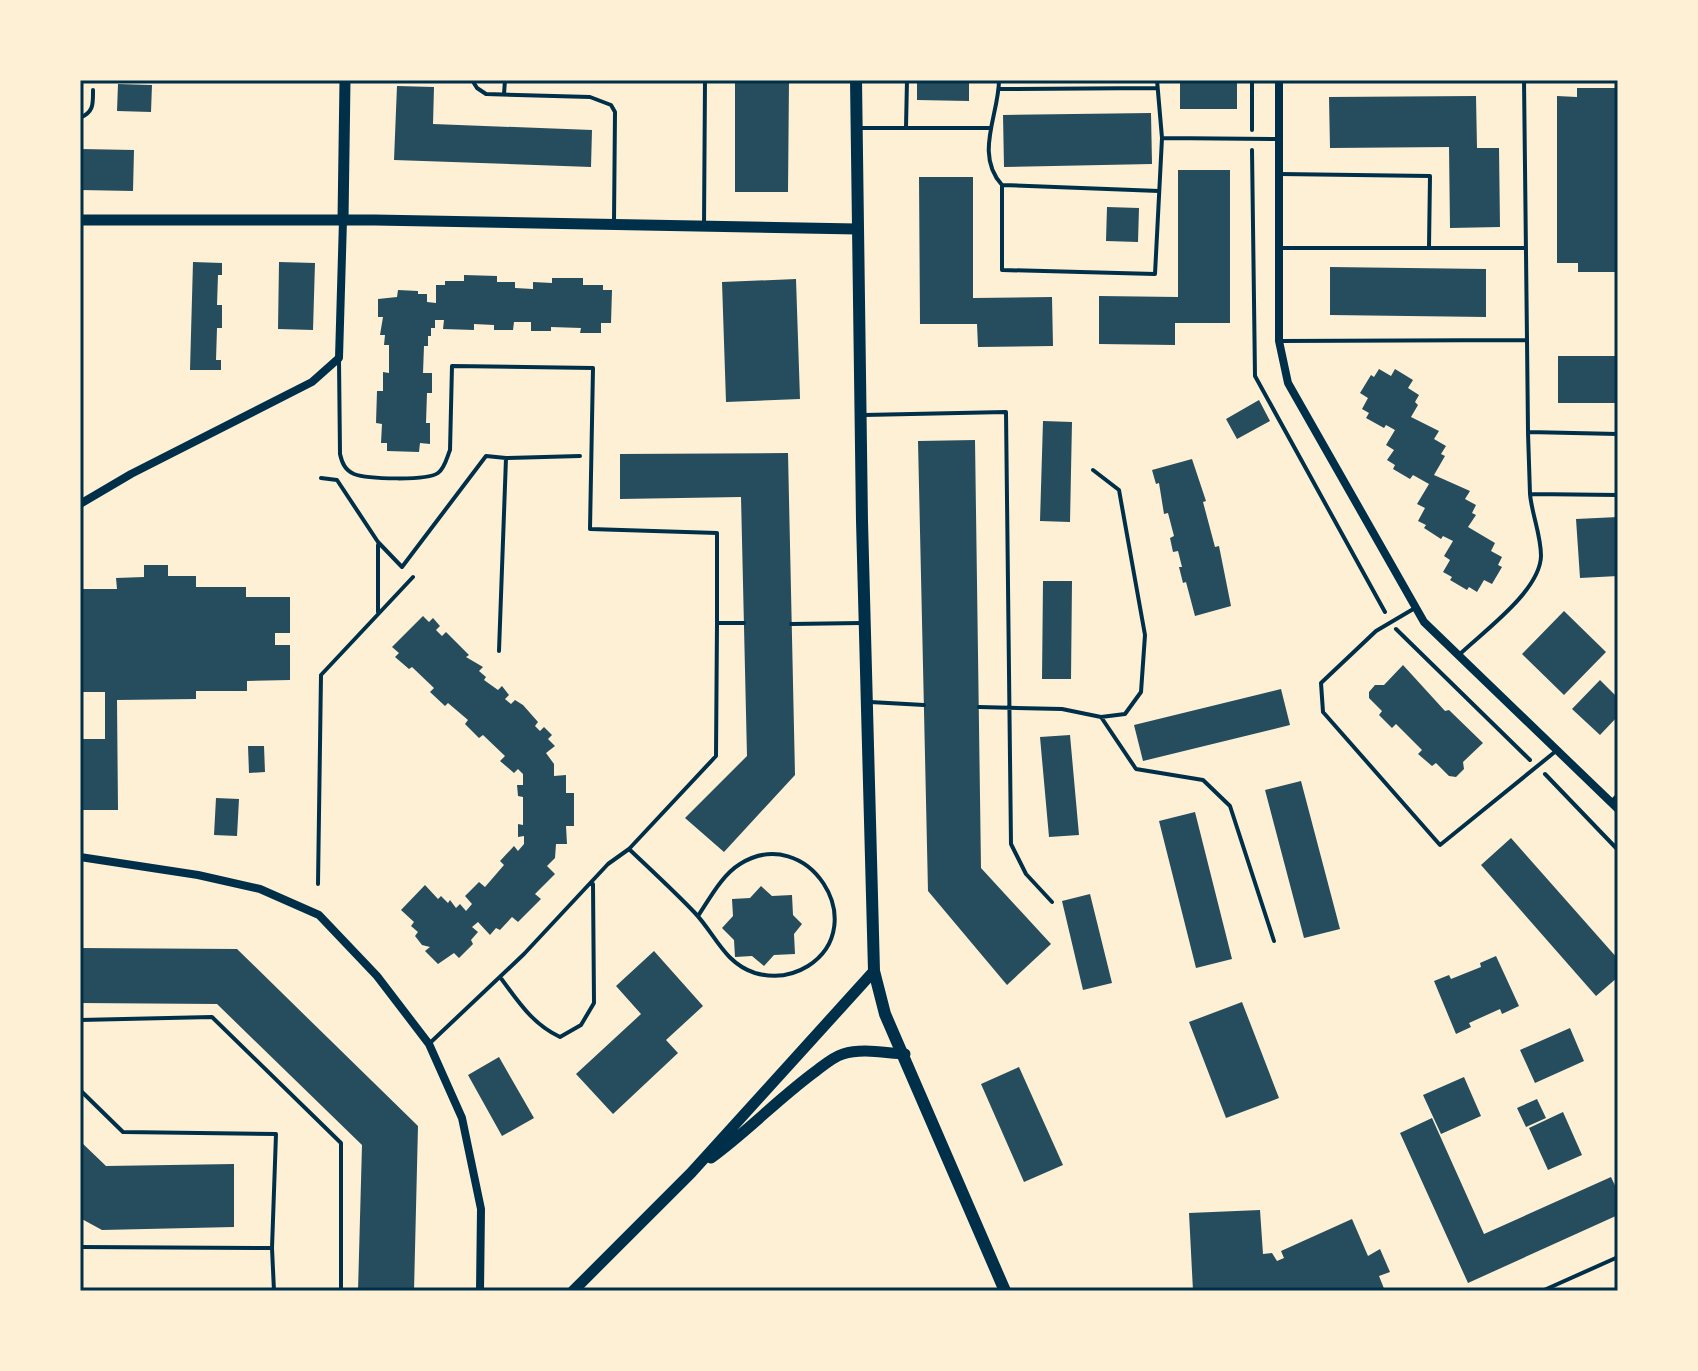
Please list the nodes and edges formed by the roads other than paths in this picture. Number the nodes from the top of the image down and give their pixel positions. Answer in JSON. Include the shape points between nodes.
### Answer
{"nodes":[{"id":1,"x":345,"y":80,"type":"edge"},
{"id":2,"x":472,"y":80,"type":"edge"},
{"id":3,"x":505,"y":80,"type":"edge"},
{"id":4,"x":705,"y":80,"type":"edge"},
{"id":5,"x":856,"y":80,"type":"edge"},
{"id":6,"x":907,"y":80,"type":"edge"},
{"id":7,"x":999,"y":80,"type":"edge"},
{"id":8,"x":1157,"y":80,"type":"edge"},
{"id":9,"x":1279,"y":80,"type":"edge"},
{"id":10,"x":1524,"y":80,"type":"edge"},
{"id":11,"x":1157,"y":88,"type":"junction"},
{"id":12,"x":999,"y":89,"type":"junction"},
{"id":13,"x":93,"y":90,"type":"dead end"},
{"id":14,"x":504,"y":94,"type":"junction"},
{"id":15,"x":80,"y":118,"type":"edge"},
{"id":16,"x":906,"y":127,"type":"junction"},
{"id":17,"x":857,"y":128,"type":"junction"},
{"id":18,"x":989,"y":128,"type":"junction"},
{"id":19,"x":1162,"y":138,"type":"junction"},
{"id":20,"x":1278,"y":139,"type":"junction"},
{"id":21,"x":1278,"y":174,"type":"junction"},
{"id":22,"x":1002,"y":185,"type":"junction"},
{"id":23,"x":1160,"y":191,"type":"junction"},
{"id":24,"x":80,"y":220,"type":"edge"},
{"id":25,"x":343,"y":220,"type":"junction"},
{"id":26,"x":614,"y":224,"type":"junction"},
{"id":27,"x":704,"y":225,"type":"junction"},
{"id":28,"x":857,"y":229,"type":"junction"},
{"id":29,"x":1429,"y":247,"type":"junction"},
{"id":30,"x":1277,"y":248,"type":"junction"},
{"id":31,"x":1525,"y":248,"type":"junction"},
{"id":32,"x":1527,"y":340,"type":"junction"},
{"id":33,"x":1279,"y":341,"type":"junction"},
{"id":34,"x":339,"y":358,"type":"junction"},
{"id":35,"x":860,"y":415,"type":"junction"},
{"id":36,"x":1528,"y":432,"type":"junction"},
{"id":37,"x":1618,"y":434,"type":"edge"},
{"id":38,"x":1093,"y":470,"type":"dead end"},
{"id":39,"x":1530,"y":494,"type":"junction"},
{"id":40,"x":1618,"y":495,"type":"edge"},
{"id":41,"x":80,"y":504,"type":"edge"},
{"id":42,"x":1415,"y":608,"type":"junction"},
{"id":43,"x":717,"y":623,"type":"junction"},
{"id":44,"x":744,"y":623,"type":"dead end"},
{"id":45,"x":865,"y":623,"type":"junction"},
{"id":46,"x":791,"y":624,"type":"dead end"},
{"id":47,"x":1458,"y":656,"type":"junction"},
{"id":48,"x":867,"y":702,"type":"junction"},
{"id":49,"x":924,"y":705,"type":"dead end"},
{"id":50,"x":979,"y":707,"type":"dead end"},
{"id":51,"x":1010,"y":709,"type":"junction"},
{"id":52,"x":1101,"y":717,"type":"junction"},
{"id":53,"x":1556,"y":751,"type":"junction"},
{"id":54,"x":1618,"y":795,"type":"edge"},
{"id":55,"x":1614,"y":806,"type":"edge"},
{"id":56,"x":629,"y":849,"type":"junction"},
{"id":57,"x":80,"y":857,"type":"edge"},
{"id":58,"x":593,"y":881,"type":"junction"},
{"id":59,"x":1052,"y":902,"type":"dead end"},
{"id":60,"x":698,"y":916,"type":"junction"},
{"id":61,"x":1274,"y":941,"type":"dead end"},
{"id":62,"x":874,"y":971,"type":"junction"},
{"id":63,"x":499,"y":976,"type":"junction"},
{"id":64,"x":80,"y":1020,"type":"edge"},
{"id":65,"x":429,"y":1044,"type":"junction"},
{"id":66,"x":905,"y":1054,"type":"junction"},
{"id":67,"x":80,"y":1090,"type":"edge"},
{"id":68,"x":691,"y":1173,"type":"junction"},
{"id":69,"x":80,"y":1247,"type":"edge"},
{"id":70,"x":272,"y":1248,"type":"junction"},
{"id":71,"x":1618,"y":1257,"type":"edge"},
{"id":72,"x":274,"y":1291,"type":"edge"},
{"id":73,"x":341,"y":1291,"type":"edge"},
{"id":74,"x":480,"y":1291,"type":"edge"},
{"id":75,"x":573,"y":1291,"type":"edge"},
{"id":76,"x":1005,"y":1291,"type":"edge"},
{"id":77,"x":1542,"y":1291,"type":"edge"}],
"edges":[{"from":1,"to":25,"type":"street"},
{"from":2,"to":14,"type":"lane","via":[[486,94]]},
{"from":3,"to":14,"type":"lane"},
{"from":4,"to":27,"type":"lane"},
{"from":5,"to":17,"type":"main road"},
{"from":6,"to":16,"type":"lane"},
{"from":7,"to":12,"type":"lane"},
{"from":8,"to":11,"type":"lane"},
{"from":9,"to":20,"type":"street"},
{"from":10,"to":31,"type":"lane"},
{"from":11,"to":12,"type":"lane"},
{"from":11,"to":19,"type":"lane"},
{"from":12,"to":18,"type":"lane"},
{"from":13,"to":15,"type":"lane","via":[[93,108]]},
{"from":14,"to":26,"type":"lane","via":[[590,97],[611,105]]},
{"from":16,"to":17,"type":"lane"},
{"from":16,"to":18,"type":"lane"},
{"from":17,"to":28,"type":"main road"},
{"from":18,"to":22,"type":"lane","via":[[990,164]]},
{"from":19,"to":20,"type":"lane"},
{"from":19,"to":23,"type":"lane"},
{"from":20,"to":21,"type":"street"},
{"from":21,"to":29,"type":"lane","via":[[1430,176]]},
{"from":21,"to":30,"type":"street"},
{"from":22,"to":23,"type":"lane"},
{"from":22,"to":23,"type":"lane","via":[[1002,270],[1155,274]]},
{"from":24,"to":25,"type":"street"},
{"from":25,"to":26,"type":"street"},
{"from":25,"to":34,"type":"street"},
{"from":26,"to":27,"type":"street"},
{"from":27,"to":28,"type":"street"},
{"from":28,"to":35,"type":"main road"},
{"from":29,"to":30,"type":"lane"},
{"from":29,"to":31,"type":"lane"},
{"from":30,"to":33,"type":"street"},
{"from":31,"to":32,"type":"lane"},
{"from":32,"to":33,"type":"lane"},
{"from":32,"to":36,"type":"lane"},
{"from":33,"to":42,"type":"street","via":[[1288,383]]},
{"from":34,"to":41,"type":"street","via":[[312,382]]},
{"from":34,"to":43,"type":"lane","via":[[340,454],[352,473],[367,476],[439,473],[450,450],[452,366],[593,368],[590,529],[717,533]]},
{"from":35,"to":45,"type":"main road"},
{"from":35,"to":51,"type":"lane","via":[[1006,412]]},
{"from":36,"to":37,"type":"lane"},
{"from":36,"to":39,"type":"lane"},
{"from":38,"to":52,"type":"lane","via":[[1119,490],[1145,635],[1141,692],[1125,714]]},
{"from":39,"to":40,"type":"lane"},
{"from":39,"to":47,"type":"lane","via":[[1540,545],[1538,574]]},
{"from":42,"to":47,"type":"street"},
{"from":42,"to":53,"type":"lane","via":[[1376,631],[1321,683],[1323,712],[1440,845]]},
{"from":43,"to":44,"type":"lane"},
{"from":43,"to":56,"type":"lane","via":[[716,756]]},
{"from":45,"to":46,"type":"lane"},
{"from":45,"to":48,"type":"main road"},
{"from":47,"to":53,"type":"street"},
{"from":48,"to":49,"type":"lane"},
{"from":48,"to":62,"type":"main road"},
{"from":50,"to":51,"type":"lane"},
{"from":51,"to":52,"type":"lane","via":[[1062,709]]},
{"from":51,"to":59,"type":"lane","via":[[1011,844],[1026,874]]},
{"from":52,"to":61,"type":"lane","via":[[1136,769],[1203,780],[1230,806]]},
{"from":53,"to":55,"type":"street"},
{"from":54,"to":55,"type":"lane"},
{"from":56,"to":58,"type":"lane"},
{"from":56,"to":60,"type":"lane"},
{"from":57,"to":65,"type":"street","via":[[260,889],[319,915],[377,976]]},
{"from":58,"to":63,"type":"lane"},
{"from":58,"to":63,"type":"lane","via":[[594,1003],[581,1025],[560,1037],[547,1031]]},
{"from":60,"to":60,"type":"lane","via":[[738,964],[777,976],[796,973],[815,961],[833,929],[834,909],[827,885],[804,862],[766,854],[738,865]]},
{"from":62,"to":66,"type":"main road","via":[[885,1014]]},
{"from":62,"to":68,"type":"street"},
{"from":63,"to":65,"type":"lane"},
{"from":64,"to":73,"type":"lane","via":[[212,1017],[341,1143]]},
{"from":65,"to":74,"type":"street","via":[[462,1118],[481,1209]]},
{"from":66,"to":68,"type":"street","via":[[843,1054],[793,1088]]},
{"from":66,"to":76,"type":"main road"},
{"from":67,"to":70,"type":"lane","via":[[123,1132],[276,1134]]},
{"from":68,"to":75,"type":"street"},
{"from":69,"to":70,"type":"lane"},
{"from":70,"to":72,"type":"lane"},
{"from":71,"to":77,"type":"lane"}]}
